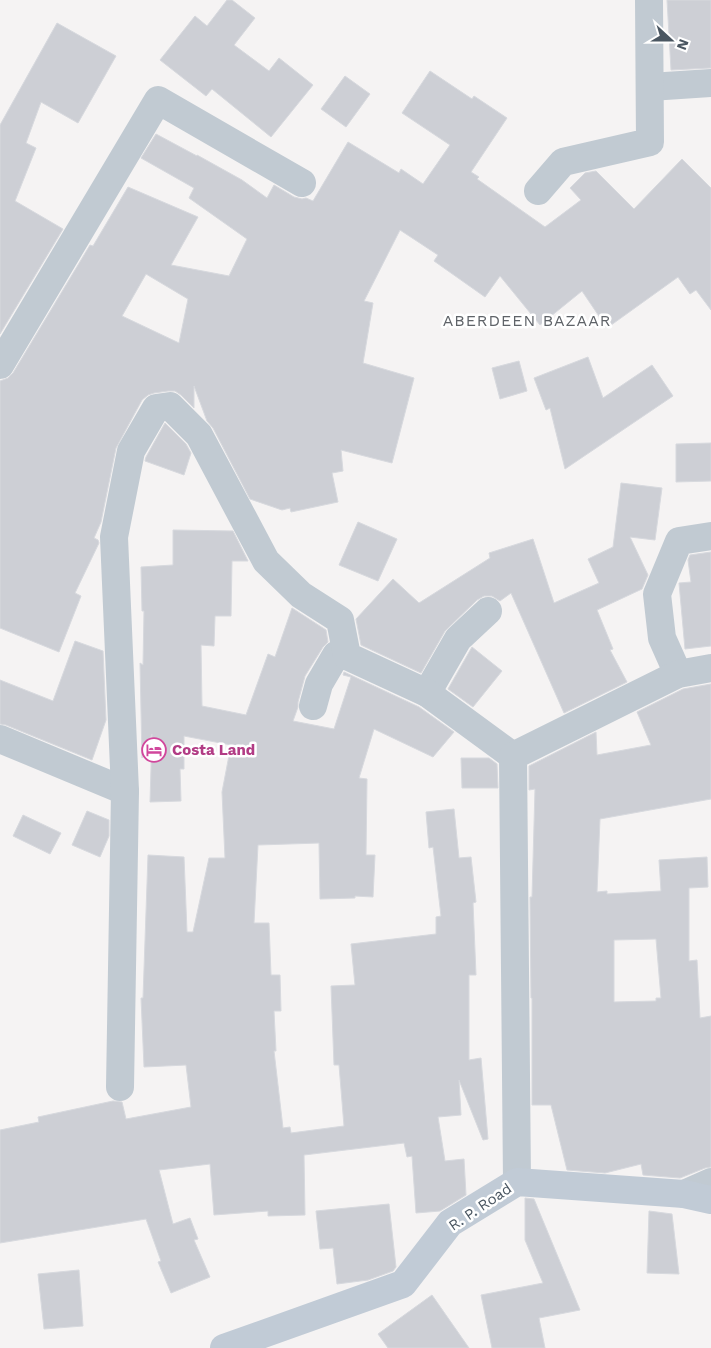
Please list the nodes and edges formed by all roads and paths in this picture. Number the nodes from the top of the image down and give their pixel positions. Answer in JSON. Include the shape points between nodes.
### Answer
{"nodes":[{"id":1,"x":649,"y":0,"type":"edge"},
{"id":2,"x":711,"y":83,"type":"edge"},
{"id":3,"x":650,"y":87,"type":"junction"},
{"id":4,"x":302,"y":183,"type":"dead end"},
{"id":5,"x":538,"y":191,"type":"dead end"},
{"id":6,"x":0,"y":365,"type":"edge"},
{"id":7,"x":711,"y":536,"type":"edge"},
{"id":8,"x":488,"y":611,"type":"dead end"},
{"id":9,"x":347,"y":656,"type":"junction"},
{"id":10,"x":711,"y":668,"type":"edge"},
{"id":11,"x":678,"y":674,"type":"junction"},
{"id":12,"x":427,"y":693,"type":"junction"},
{"id":13,"x":312,"y":706,"type":"dead end"},
{"id":14,"x":0,"y":739,"type":"edge"},
{"id":15,"x":513,"y":756,"type":"junction"},
{"id":16,"x":125,"y":791,"type":"junction"},
{"id":17,"x":120,"y":1088,"type":"dead end"},
{"id":18,"x":517,"y":1182,"type":"junction"},
{"id":19,"x":711,"y":1182,"type":"edge"},
{"id":20,"x":684,"y":1194,"type":"junction"},
{"id":21,"x":711,"y":1200,"type":"edge"},
{"id":22,"x":224,"y":1348,"type":"edge"}],
"edges":[{"from":1,"to":3,"type":"street"},
{"from":2,"to":3,"type":"street"},
{"from":3,"to":5,"type":"street","via":[[650,142],[563,162]]},
{"from":4,"to":6,"type":"street","via":[[158,100]]},
{"from":7,"to":11,"type":"street","via":[[679,541],[657,594],[662,638]]},
{"from":8,"to":12,"type":"street","via":[[458,639]]},
{"from":9,"to":12,"type":"street"},
{"from":9,"to":13,"type":"street","via":[[336,656],[318,684]]},
{"from":9,"to":16,"type":"street","via":[[340,620],[301,594],[266,561],[199,436],[170,406],[156,408],[131,451],[114,537]]},
{"from":10,"to":11,"type":"street"},
{"from":11,"to":15,"type":"street"},
{"from":12,"to":15,"type":"street"},
{"from":14,"to":16,"type":"street"},
{"from":15,"to":18,"type":"street"},
{"from":16,"to":17,"type":"street"},
{"from":18,"to":20,"type":"street","name":"R. P. Road"},
{"from":18,"to":22,"type":"street","name":"R. P. Road","via":[[450,1223],[403,1284]]},
{"from":19,"to":20,"type":"street"},
{"from":20,"to":21,"type":"street","name":"R. P. Road"}]}
